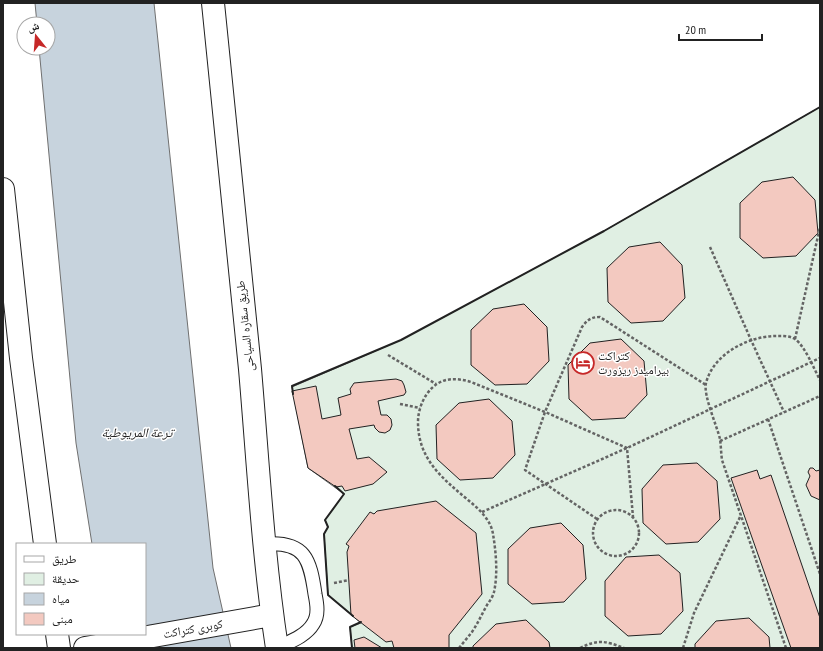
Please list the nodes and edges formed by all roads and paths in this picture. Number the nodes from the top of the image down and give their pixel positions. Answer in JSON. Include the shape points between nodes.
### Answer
{"nodes":[{"id":1,"x":212,"y":3,"type":"edge"},
{"id":2,"x":3,"y":189,"type":"edge"},
{"id":3,"x":820,"y":227,"type":"edge"},
{"id":4,"x":710,"y":247,"type":"dead end"},
{"id":5,"x":794,"y":339,"type":"junction"},
{"id":6,"x":751,"y":340,"type":"junction"},
{"id":7,"x":388,"y":354,"type":"dead end"},
{"id":8,"x":820,"y":358,"type":"edge"},
{"id":9,"x":811,"y":363,"type":"junction"},
{"id":10,"x":820,"y":380,"type":"edge"},
{"id":11,"x":770,"y":382,"type":"junction"},
{"id":12,"x":436,"y":384,"type":"junction"},
{"id":13,"x":706,"y":385,"type":"junction"},
{"id":14,"x":820,"y":396,"type":"edge"},
{"id":15,"x":400,"y":404,"type":"dead end"},
{"id":16,"x":420,"y":408,"type":"junction"},
{"id":17,"x":711,"y":410,"type":"junction"},
{"id":18,"x":545,"y":412,"type":"junction"},
{"id":19,"x":784,"y":412,"type":"junction"},
{"id":20,"x":768,"y":419,"type":"junction"},
{"id":21,"x":720,"y":441,"type":"junction"},
{"id":22,"x":627,"y":448,"type":"junction"},
{"id":23,"x":545,"y":485,"type":"junction"},
{"id":24,"x":482,"y":512,"type":"junction"},
{"id":25,"x":741,"y":515,"type":"junction"},
{"id":26,"x":633,"y":517,"type":"junction"},
{"id":27,"x":597,"y":519,"type":"junction"},
{"id":28,"x":45,"y":543,"type":"edge"},
{"id":29,"x":265,"y":544,"type":"junction"},
{"id":30,"x":820,"y":574,"type":"edge"},
{"id":31,"x":272,"y":615,"type":"junction"},
{"id":32,"x":57,"y":635,"type":"edge"},
{"id":33,"x":59,"y":648,"type":"edge"},
{"id":34,"x":85,"y":648,"type":"edge"},
{"id":35,"x":277,"y":648,"type":"edge"},
{"id":36,"x":459,"y":648,"type":"edge"},
{"id":37,"x":580,"y":648,"type":"edge"},
{"id":38,"x":624,"y":648,"type":"edge"},
{"id":39,"x":683,"y":648,"type":"edge"},
{"id":40,"x":786,"y":648,"type":"edge"}],
"edges":[{"from":1,"to":29,"type":"main road","name":"طريق سقاره السياحى"},
{"from":2,"to":28,"type":"main road"},
{"from":3,"to":5,"type":"path"},
{"from":4,"to":6,"type":"path"},
{"from":5,"to":6,"type":"path","via":[[768,336]]},
{"from":5,"to":9,"type":"path","via":[[802,346]]},
{"from":6,"to":11,"type":"path"},
{"from":6,"to":13,"type":"path","via":[[735,347],[722,358],[711,370]]},
{"from":7,"to":12,"type":"path"},
{"from":8,"to":9,"type":"path"},
{"from":9,"to":10,"type":"path"},
{"from":9,"to":11,"type":"path"},
{"from":11,"to":17,"type":"path"},
{"from":11,"to":19,"type":"path"},
{"from":12,"to":16,"type":"path","via":[[428,391]]},
{"from":12,"to":18,"type":"path","via":[[449,379],[471,382]]},
{"from":13,"to":17,"type":"path"},
{"from":13,"to":18,"type":"path","via":[[600,317],[592,317],[582,327]]},
{"from":14,"to":19,"type":"path"},
{"from":15,"to":16,"type":"path"},
{"from":16,"to":24,"type":"path","via":[[418,431],[428,462]]},
{"from":17,"to":21,"type":"path"},
{"from":17,"to":22,"type":"path"},
{"from":18,"to":22,"type":"path"},
{"from":18,"to":23,"type":"path","via":[[525,470]]},
{"from":19,"to":20,"type":"path"},
{"from":20,"to":21,"type":"path"},
{"from":20,"to":30,"type":"path"},
{"from":21,"to":25,"type":"path","via":[[722,460]]},
{"from":22,"to":23,"type":"path"},
{"from":22,"to":26,"type":"path"},
{"from":23,"to":24,"type":"path"},
{"from":23,"to":27,"type":"path"},
{"from":24,"to":36,"type":"path","via":[[493,532],[496,567],[494,593]]},
{"from":25,"to":39,"type":"path","via":[[694,613]]},
{"from":25,"to":40,"type":"path"},
{"from":26,"to":27,"type":"path","via":[[625,511],[614,509],[604,512]]},
{"from":26,"to":27,"type":"path","via":[[638,526],[635,546],[627,553],[617,556],[607,554],[598,548],[593,539],[593,528]]},
{"from":29,"to":31,"type":"main road","name":"طريق سقاره السياحى"},
{"from":29,"to":35,"type":"lane","via":[[283,544],[304,555],[311,570],[317,604],[316,618],[308,629]]},
{"from":31,"to":34,"type":"main road","name":"كوبرى كتراكت"},
{"from":31,"to":35,"type":"main road","name":"طريق سقاره السياحى"},
{"from":32,"to":33,"type":"main road"},
{"from":37,"to":38,"type":"path","via":[[593,642],[604,642]]}]}
